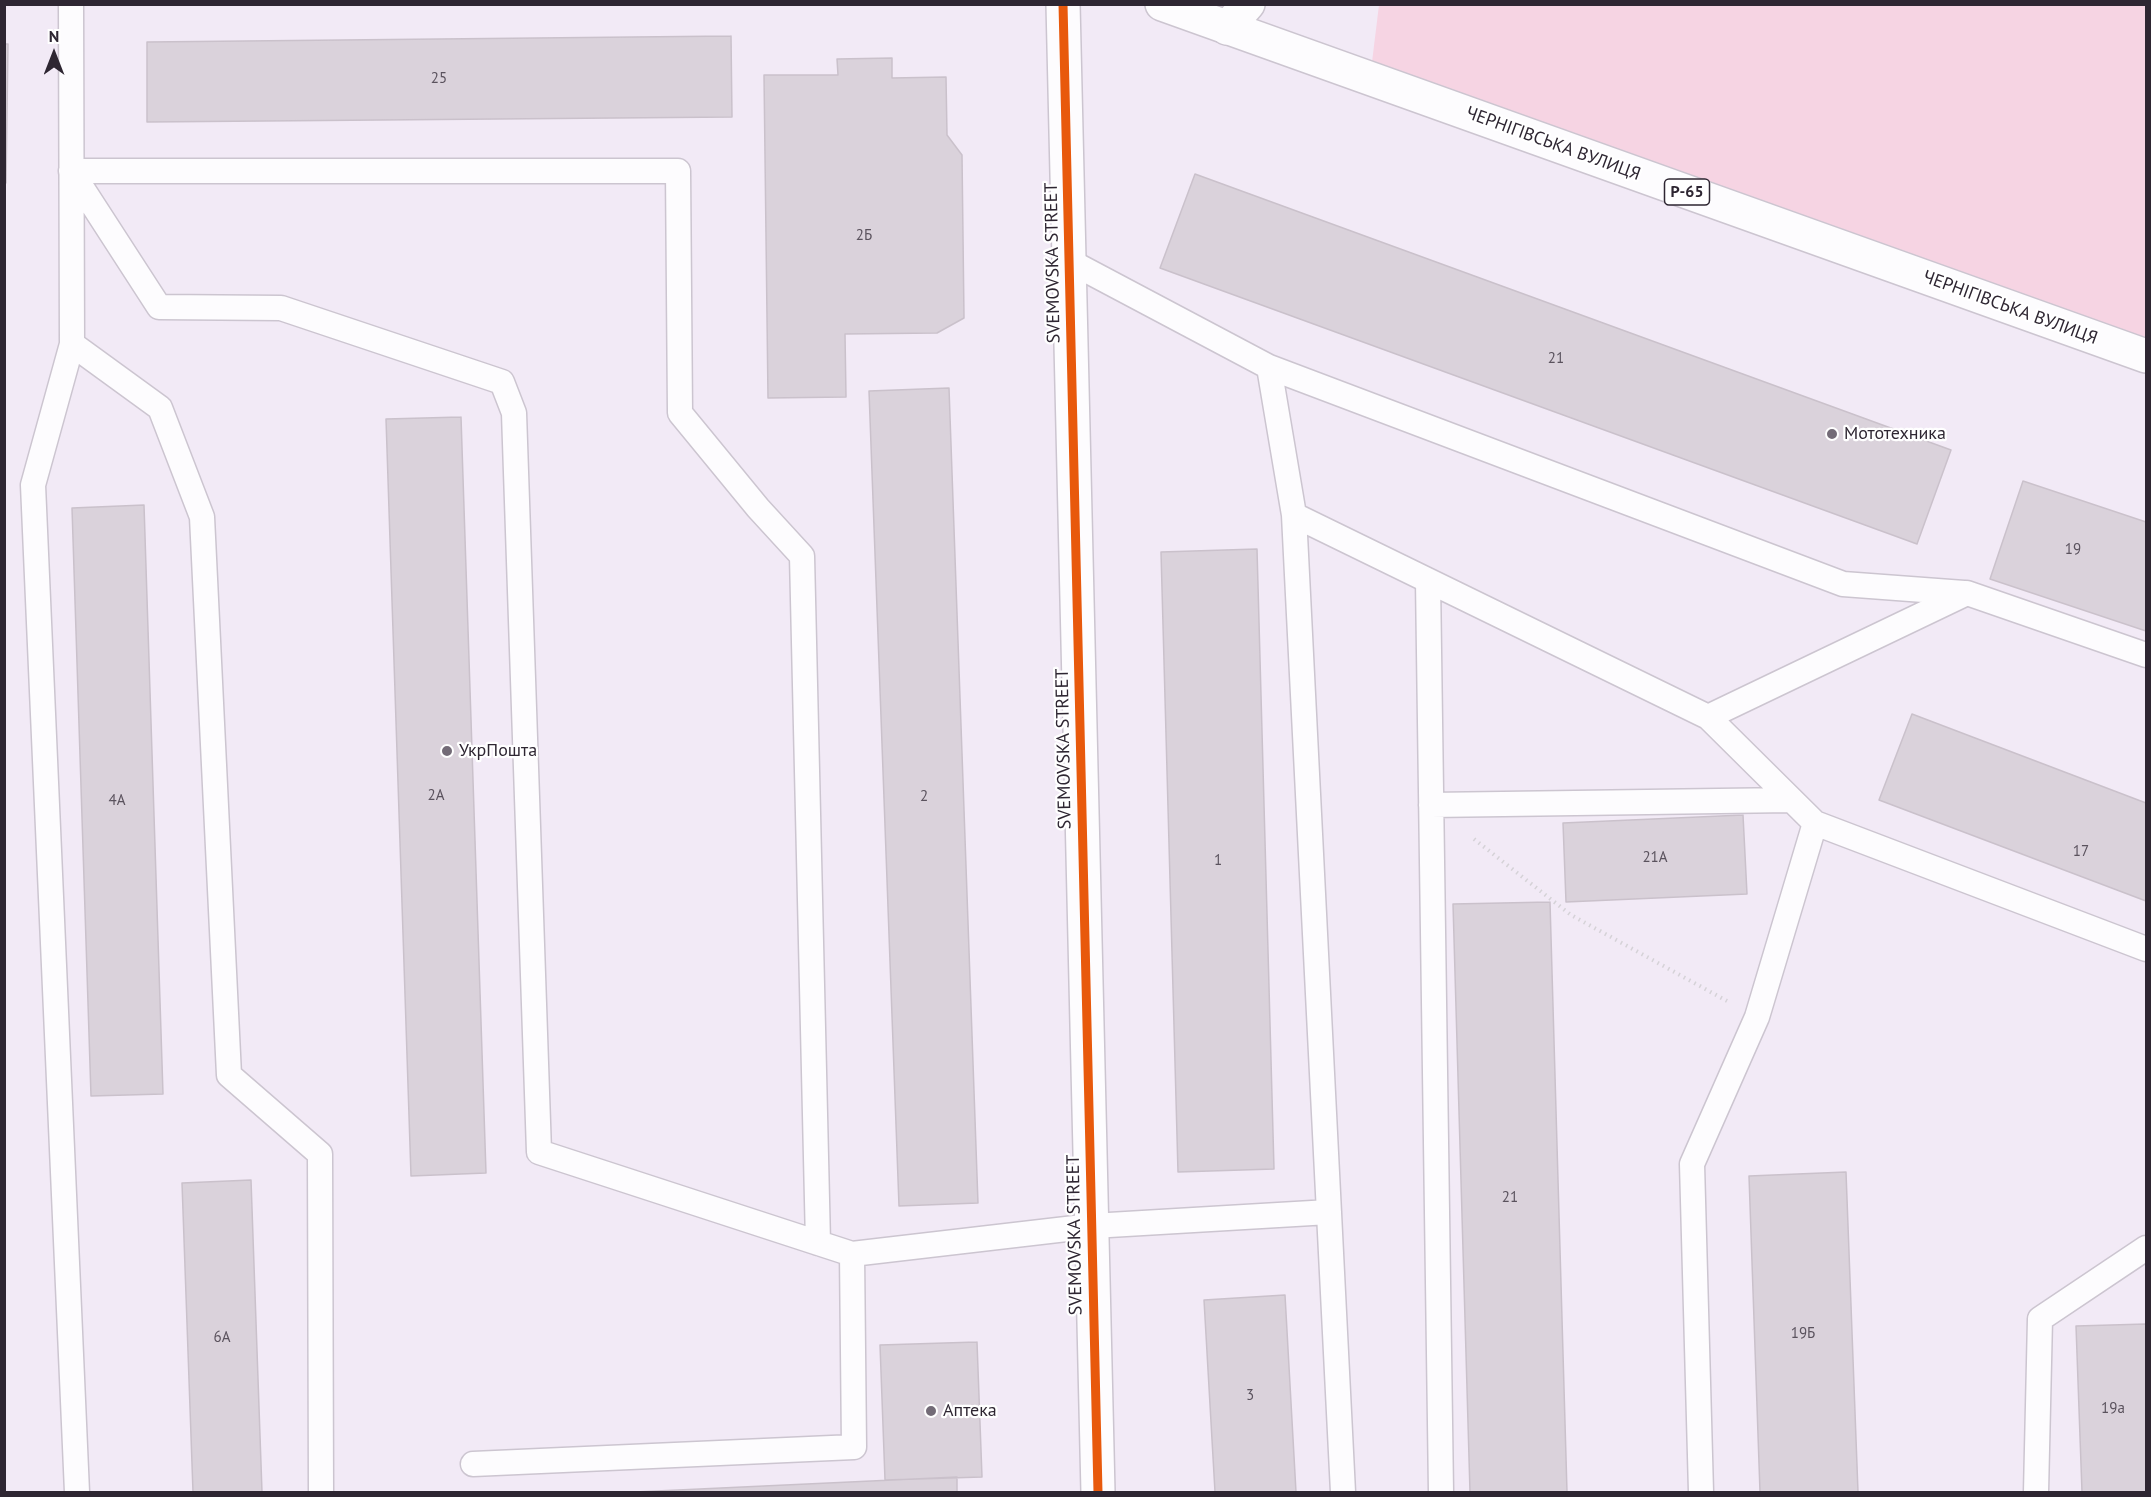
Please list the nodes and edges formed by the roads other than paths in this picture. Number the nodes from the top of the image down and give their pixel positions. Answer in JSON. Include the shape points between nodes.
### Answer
{"nodes":[{"id":1,"x":71,"y":4,"type":"edge"},
{"id":2,"x":1064,"y":4,"type":"edge"},
{"id":3,"x":1162,"y":4,"type":"edge"},
{"id":4,"x":1237,"y":16,"type":"edge"},
{"id":5,"x":71,"y":171,"type":"junction"},
{"id":6,"x":1069,"y":261,"type":"junction"},
{"id":7,"x":72,"y":344,"type":"junction"},
{"id":8,"x":2146,"y":356,"type":"edge"},
{"id":9,"x":1269,"y":367,"type":"junction"},
{"id":10,"x":1294,"y":515,"type":"junction"},
{"id":11,"x":1428,"y":581,"type":"junction"},
{"id":12,"x":1966,"y":593,"type":"junction"},
{"id":13,"x":2146,"y":655,"type":"edge"},
{"id":14,"x":1708,"y":717,"type":"junction"},
{"id":15,"x":1791,"y":800,"type":"junction"},
{"id":16,"x":1431,"y":805,"type":"junction"},
{"id":17,"x":1815,"y":823,"type":"junction"},
{"id":18,"x":2146,"y":949,"type":"edge"},
{"id":19,"x":1329,"y":1212,"type":"junction"},
{"id":20,"x":1092,"y":1226,"type":"junction"},
{"id":21,"x":818,"y":1243,"type":"junction"},
{"id":22,"x":2146,"y":1248,"type":"edge"},
{"id":23,"x":852,"y":1254,"type":"junction"},
{"id":24,"x":472,"y":1464,"type":"dead end"},
{"id":25,"x":77,"y":1492,"type":"edge"},
{"id":26,"x":321,"y":1492,"type":"edge"},
{"id":27,"x":1098,"y":1492,"type":"edge"},
{"id":28,"x":1343,"y":1492,"type":"edge"},
{"id":29,"x":1441,"y":1492,"type":"edge"},
{"id":30,"x":1701,"y":1492,"type":"edge"},
{"id":31,"x":2036,"y":1492,"type":"edge"}],
"edges":[{"from":1,"to":5,"type":"lane"},
{"from":2,"to":6,"type":"street","name":"SVEMOVSKA STREET"},
{"from":3,"to":4,"type":"street","name":"ЧЕРНІГІВСЬКА ВУЛИЦЯ","number":"Р-65"},
{"from":4,"to":8,"type":"street","name":"ЧЕРНІГІВСЬКА ВУЛИЦЯ","number":"Р-65"},
{"from":5,"to":7,"type":"lane"},
{"from":5,"to":21,"type":"lane","via":[[159,307],[281,308],[502,382],[514,413],[539,1152]]},
{"from":5,"to":21,"type":"lane","via":[[678,171],[680,413],[802,556]]},
{"from":6,"to":9,"type":"lane"},
{"from":6,"to":20,"type":"street","name":"SVEMOVSKA STREET"},
{"from":7,"to":25,"type":"lane","via":[[33,485]]},
{"from":7,"to":26,"type":"lane","via":[[160,408],[202,517],[229,1075],[320,1154]]},
{"from":9,"to":10,"type":"lane"},
{"from":9,"to":12,"type":"lane","via":[[1842,584]]},
{"from":10,"to":11,"type":"lane"},
{"from":10,"to":19,"type":"lane"},
{"from":11,"to":14,"type":"lane"},
{"from":11,"to":16,"type":"lane"},
{"from":12,"to":13,"type":"lane"},
{"from":12,"to":14,"type":"lane"},
{"from":14,"to":15,"type":"lane"},
{"from":15,"to":16,"type":"lane"},
{"from":15,"to":17,"type":"lane"},
{"from":16,"to":29,"type":"lane"},
{"from":17,"to":18,"type":"lane"},
{"from":17,"to":30,"type":"lane","via":[[1757,1017],[1692,1164]]},
{"from":19,"to":20,"type":"lane"},
{"from":19,"to":28,"type":"lane"},
{"from":20,"to":23,"type":"lane"},
{"from":20,"to":27,"type":"street","name":"SVEMOVSKA STREET"},
{"from":21,"to":23,"type":"lane"},
{"from":22,"to":31,"type":"lane","via":[[2040,1319]]},
{"from":23,"to":24,"type":"lane","via":[[854,1447]]}]}
